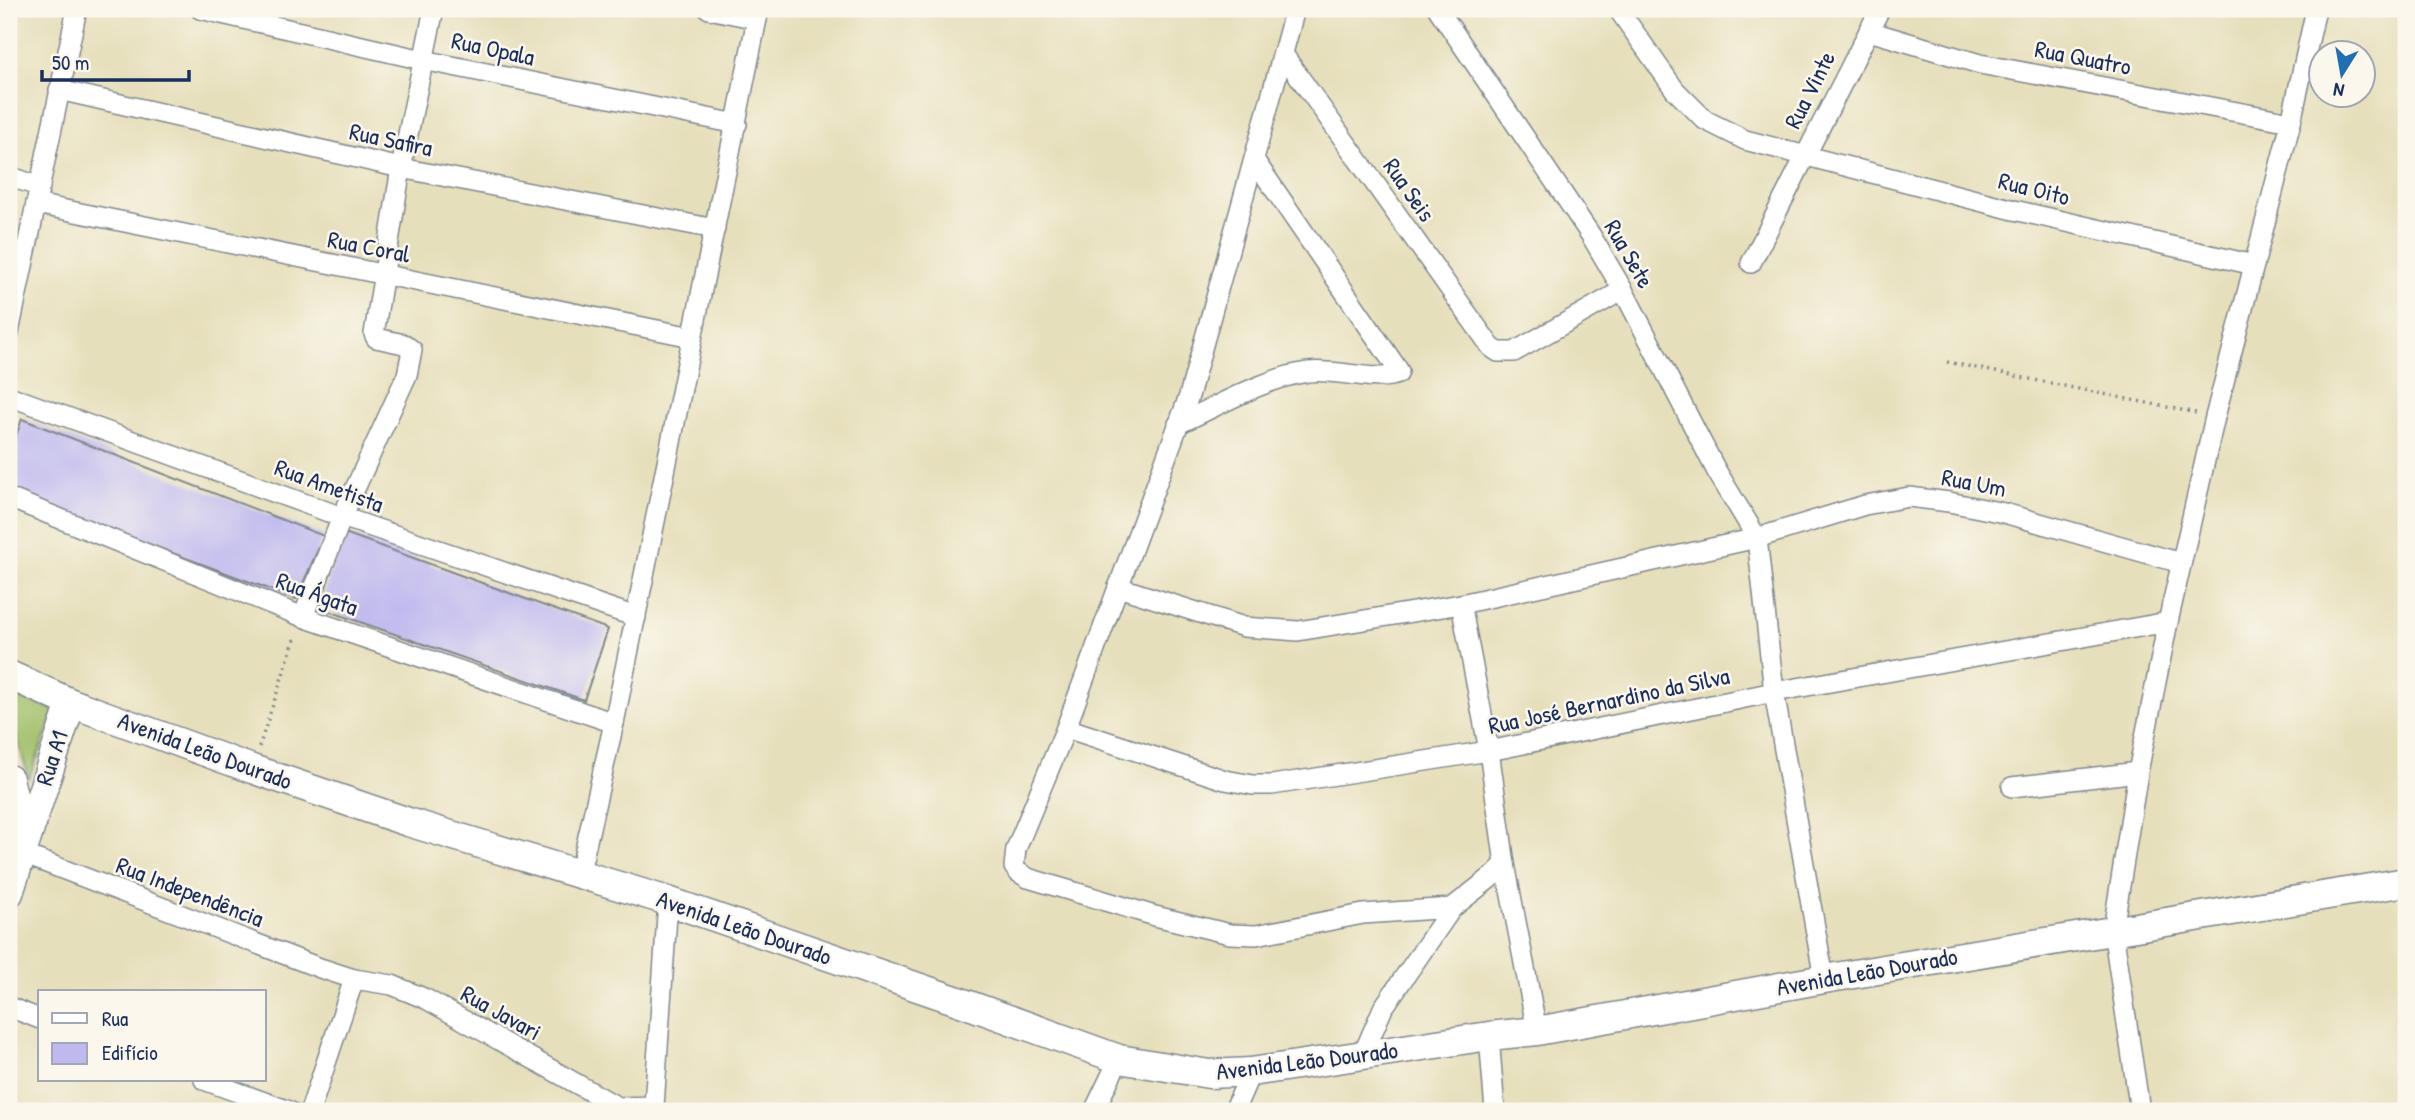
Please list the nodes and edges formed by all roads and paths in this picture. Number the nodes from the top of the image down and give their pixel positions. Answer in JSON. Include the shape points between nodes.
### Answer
{"nodes":[{"id":1,"x":77,"y":9,"type":"edge"},
{"id":2,"x":200,"y":9,"type":"edge"},
{"id":3,"x":434,"y":9,"type":"edge"},
{"id":4,"x":709,"y":9,"type":"edge"},
{"id":5,"x":1295,"y":9,"type":"edge"},
{"id":6,"x":1438,"y":9,"type":"edge"},
{"id":7,"x":1618,"y":9,"type":"edge"},
{"id":8,"x":1880,"y":9,"type":"edge"},
{"id":9,"x":2316,"y":9,"type":"edge"},
{"id":10,"x":758,"y":14,"type":"edge"},
{"id":11,"x":1869,"y":31,"type":"junction"},
{"id":12,"x":1283,"y":54,"type":"junction"},
{"id":13,"x":423,"y":60,"type":"junction"},
{"id":14,"x":59,"y":90,"type":"junction"},
{"id":15,"x":2291,"y":122,"type":"junction"},
{"id":16,"x":737,"y":124,"type":"junction"},
{"id":17,"x":1803,"y":157,"type":"junction"},
{"id":18,"x":1255,"y":161,"type":"junction"},
{"id":19,"x":401,"y":168,"type":"junction"},
{"id":20,"x":9,"y":176,"type":"edge"},
{"id":21,"x":38,"y":195,"type":"junction"},
{"id":22,"x":715,"y":229,"type":"junction"},
{"id":23,"x":1751,"y":263,"type":"dead end"},
{"id":24,"x":2253,"y":265,"type":"junction"},
{"id":25,"x":383,"y":274,"type":"junction"},
{"id":26,"x":1623,"y":290,"type":"junction"},
{"id":27,"x":9,"y":332,"type":"edge"},
{"id":28,"x":692,"y":337,"type":"junction"},
{"id":29,"x":1947,"y":362,"type":"dead end"},
{"id":30,"x":9,"y":396,"type":"edge"},
{"id":31,"x":2215,"y":417,"type":"junction"},
{"id":32,"x":1178,"y":424,"type":"junction"},
{"id":33,"x":9,"y":498,"type":"edge"},
{"id":34,"x":342,"y":517,"type":"junction"},
{"id":35,"x":1757,"y":538,"type":"junction"},
{"id":36,"x":2181,"y":563,"type":"junction"},
{"id":37,"x":1118,"y":587,"type":"junction"},
{"id":38,"x":1461,"y":604,"type":"junction"},
{"id":39,"x":303,"y":617,"type":"junction"},
{"id":40,"x":636,"y":617,"type":"junction"},
{"id":41,"x":2168,"y":622,"type":"junction"},
{"id":42,"x":9,"y":675,"type":"edge"},
{"id":43,"x":1774,"y":692,"type":"junction"},
{"id":44,"x":71,"y":703,"type":"junction"},
{"id":45,"x":614,"y":723,"type":"junction"},
{"id":46,"x":1066,"y":727,"type":"junction"},
{"id":47,"x":1489,"y":751,"type":"junction"},
{"id":48,"x":252,"y":769,"type":"junction"},
{"id":49,"x":2138,"y":772,"type":"junction"},
{"id":50,"x":9,"y":779,"type":"edge"},
{"id":51,"x":2012,"y":787,"type":"dead end"},
{"id":52,"x":18,"y":848,"type":"edge"},
{"id":53,"x":1505,"y":864,"type":"junction"},
{"id":54,"x":579,"y":876,"type":"junction"},
{"id":55,"x":2406,"y":881,"type":"edge"},
{"id":56,"x":9,"y":893,"type":"edge"},
{"id":57,"x":668,"y":901,"type":"junction"},
{"id":58,"x":1452,"y":908,"type":"junction"},
{"id":59,"x":2113,"y":930,"type":"junction"},
{"id":60,"x":354,"y":979,"type":"junction"},
{"id":61,"x":1824,"y":979,"type":"junction"},
{"id":62,"x":9,"y":1007,"type":"edge"},
{"id":63,"x":38,"y":1018,"type":"edge"},
{"id":64,"x":1537,"y":1031,"type":"junction"},
{"id":65,"x":1489,"y":1037,"type":"junction"},
{"id":66,"x":1362,"y":1057,"type":"junction"},
{"id":67,"x":1119,"y":1059,"type":"junction"},
{"id":68,"x":1251,"y":1072,"type":"junction"},
{"id":69,"x":209,"y":1082,"type":"edge"},
{"id":70,"x":618,"y":1109,"type":"edge"},
{"id":71,"x":656,"y":1109,"type":"edge"},
{"id":72,"x":289,"y":1111,"type":"edge"},
{"id":73,"x":310,"y":1111,"type":"edge"},
{"id":74,"x":1094,"y":1111,"type":"edge"},
{"id":75,"x":1234,"y":1111,"type":"edge"},
{"id":76,"x":1495,"y":1111,"type":"edge"},
{"id":77,"x":2140,"y":1111,"type":"edge"}],
"edges":[{"from":1,"to":14,"type":"street"},
{"from":2,"to":13,"type":"street","name":"Rua Opala"},
{"from":3,"to":13,"type":"street"},
{"from":4,"to":10,"type":"street"},
{"from":5,"to":12,"type":"street"},
{"from":6,"to":26,"type":"street","name":"Rua Sete"},
{"from":7,"to":17,"type":"street","name":"Rua Oito","via":[[1675,90],[1705,120],[1745,140]]},
{"from":8,"to":11,"type":"street","name":"Rua Vinte"},
{"from":9,"to":15,"type":"street"},
{"from":10,"to":16,"type":"street"},
{"from":11,"to":15,"type":"street","name":"Rua Quatro","via":[[1980,64]]},
{"from":11,"to":17,"type":"street","name":"Rua Vinte"},
{"from":12,"to":18,"type":"street"},
{"from":12,"to":26,"type":"street","name":"Rua Seis","via":[[1498,352],[1514,352]]},
{"from":13,"to":16,"type":"street","name":"Rua Opala"},
{"from":13,"to":19,"type":"street"},
{"from":14,"to":19,"type":"street","name":"Rua Safira"},
{"from":14,"to":21,"type":"street"},
{"from":15,"to":24,"type":"street"},
{"from":16,"to":22,"type":"street"},
{"from":17,"to":23,"type":"street","name":"Rua Vinte"},
{"from":17,"to":24,"type":"street","name":"Rua Oito"},
{"from":18,"to":32,"type":"street"},
{"from":18,"to":32,"type":"street","via":[[1399,371],[1384,376],[1306,372]]},
{"from":19,"to":22,"type":"street","name":"Rua Safira"},
{"from":19,"to":25,"type":"street"},
{"from":20,"to":21,"type":"street","name":"Rua Coral"},
{"from":21,"to":25,"type":"street","name":"Rua Coral"},
{"from":21,"to":27,"type":"street"},
{"from":22,"to":28,"type":"street"},
{"from":24,"to":31,"type":"street"},
{"from":25,"to":28,"type":"street","name":"Rua Coral"},
{"from":25,"to":34,"type":"street","via":[[374,334],[404,344],[412,355]]},
{"from":26,"to":35,"type":"street","name":"Rua Sete","via":[[1716,470]]},
{"from":28,"to":40,"type":"street"},
{"from":29,"to":31,"type":"path"},
{"from":30,"to":34,"type":"street","name":"Rua Ametista"},
{"from":31,"to":36,"type":"street"},
{"from":32,"to":37,"type":"street"},
{"from":33,"to":39,"type":"street","name":"Rua Ágata"},
{"from":34,"to":39,"type":"street"},
{"from":34,"to":40,"type":"street","name":"Rua Ametista"},
{"from":35,"to":36,"type":"street","name":"Rua Um","via":[[1865,505],[1909,497],[2004,513]]},
{"from":35,"to":38,"type":"street","name":"Rua Um"},
{"from":35,"to":43,"type":"street"},
{"from":36,"to":41,"type":"street"},
{"from":37,"to":38,"type":"street","name":"Rua Um","via":[[1244,627],[1273,631]]},
{"from":37,"to":46,"type":"street"},
{"from":38,"to":47,"type":"street"},
{"from":39,"to":45,"type":"street","name":"Rua Ágata"},
{"from":39,"to":48,"type":"path"},
{"from":40,"to":45,"type":"street"},
{"from":41,"to":43,"type":"street","name":"Rua José Bernardino da Silva"},
{"from":41,"to":49,"type":"street"},
{"from":42,"to":44,"type":"main road","name":"Avenida Leão Dourado"},
{"from":43,"to":47,"type":"street","name":"Rua José Bernardino da Silva"},
{"from":43,"to":61,"type":"street"},
{"from":44,"to":48,"type":"main road","name":"Avenida Leão Dourado"},
{"from":44,"to":52,"type":"main road","name":"Rua A1"},
{"from":45,"to":54,"type":"street"},
{"from":46,"to":47,"type":"street","name":"Rua José Bernardino da Silva","via":[[1225,780],[1253,785]]},
{"from":46,"to":58,"type":"street","via":[[1013,858],[1017,872],[1028,878],[1230,934],[1273,933],[1363,914]]},
{"from":47,"to":53,"type":"street"},
{"from":48,"to":54,"type":"main road","name":"Avenida Leão Dourado"},
{"from":49,"to":51,"type":"street"},
{"from":49,"to":59,"type":"street"},
{"from":50,"to":52,"type":"main road"},
{"from":52,"to":56,"type":"main road","name":"Rua A1"},
{"from":52,"to":60,"type":"street","name":"Rua Independência"},
{"from":53,"to":58,"type":"street"},
{"from":53,"to":64,"type":"street"},
{"from":54,"to":57,"type":"main road","name":"Avenida Leão Dourado"},
{"from":55,"to":59,"type":"main road","name":"Avenida Leão Dourado"},
{"from":57,"to":67,"type":"main road","name":"Avenida Leão Dourado"},
{"from":57,"to":71,"type":"street"},
{"from":58,"to":66,"type":"street","via":[[1384,1008]]},
{"from":59,"to":61,"type":"main road","name":"Avenida Leão Dourado"},
{"from":59,"to":77,"type":"street"},
{"from":60,"to":70,"type":"street","name":"Rua Javari","via":[[392,985],[426,999]]},
{"from":60,"to":73,"type":"street"},
{"from":61,"to":64,"type":"main road","name":"Avenida Leão Dourado"},
{"from":62,"to":63,"type":"street"},
{"from":64,"to":65,"type":"main road","name":"Avenida Leão Dourado"},
{"from":65,"to":66,"type":"main road","name":"Avenida Leão Dourado"},
{"from":65,"to":76,"type":"street"},
{"from":66,"to":68,"type":"main road","name":"Avenida Leão Dourado"},
{"from":67,"to":68,"type":"main road","name":"Avenida Leão Dourado","via":[[1209,1074]]},
{"from":67,"to":74,"type":"street"},
{"from":68,"to":75,"type":"street"},
{"from":69,"to":72,"type":"street"},
{"from":70,"to":71,"type":"street"}]}
